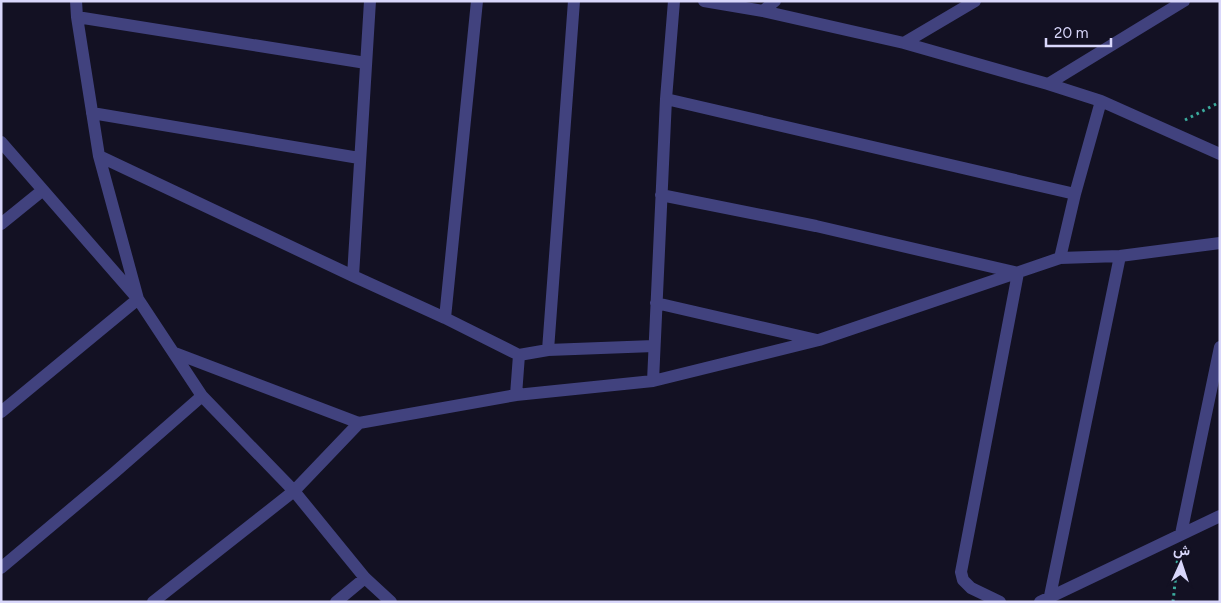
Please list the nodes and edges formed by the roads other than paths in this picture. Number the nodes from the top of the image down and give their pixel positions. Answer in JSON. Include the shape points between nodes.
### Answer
{"nodes":[{"id":1,"x":76,"y":1,"type":"edge"},
{"id":2,"x":370,"y":1,"type":"edge"},
{"id":3,"x":477,"y":1,"type":"edge"},
{"id":4,"x":574,"y":1,"type":"edge"},
{"id":5,"x":674,"y":1,"type":"edge"},
{"id":6,"x":704,"y":1,"type":"edge"},
{"id":7,"x":775,"y":1,"type":"edge"},
{"id":8,"x":976,"y":1,"type":"edge"},
{"id":9,"x":1184,"y":1,"type":"edge"},
{"id":10,"x":763,"y":11,"type":"junction"},
{"id":11,"x":77,"y":17,"type":"junction"},
{"id":12,"x":904,"y":43,"type":"junction"},
{"id":13,"x":366,"y":63,"type":"junction"},
{"id":14,"x":1048,"y":84,"type":"junction"},
{"id":15,"x":666,"y":99,"type":"junction"},
{"id":16,"x":1102,"y":101,"type":"junction"},
{"id":17,"x":92,"y":112,"type":"junction"},
{"id":18,"x":1,"y":142,"type":"edge"},
{"id":19,"x":1220,"y":154,"type":"edge"},
{"id":20,"x":99,"y":156,"type":"junction"},
{"id":21,"x":359,"y":158,"type":"junction"},
{"id":22,"x":43,"y":190,"type":"junction"},
{"id":23,"x":661,"y":194,"type":"junction"},
{"id":24,"x":1075,"y":194,"type":"junction"},
{"id":25,"x":1,"y":224,"type":"edge"},
{"id":26,"x":1220,"y":243,"type":"edge"},
{"id":27,"x":1120,"y":256,"type":"junction"},
{"id":28,"x":1060,"y":258,"type":"junction"},
{"id":29,"x":1018,"y":273,"type":"junction"},
{"id":30,"x":353,"y":276,"type":"junction"},
{"id":31,"x":138,"y":299,"type":"junction"},
{"id":32,"x":656,"y":303,"type":"junction"},
{"id":33,"x":445,"y":318,"type":"junction"},
{"id":34,"x":819,"y":340,"type":"junction"},
{"id":35,"x":654,"y":346,"type":"junction"},
{"id":36,"x":1220,"y":347,"type":"edge"},
{"id":37,"x":548,"y":350,"type":"junction"},
{"id":38,"x":175,"y":353,"type":"junction"},
{"id":39,"x":519,"y":355,"type":"junction"},
{"id":40,"x":653,"y":381,"type":"junction"},
{"id":41,"x":516,"y":395,"type":"junction"},
{"id":42,"x":202,"y":396,"type":"junction"},
{"id":43,"x":1,"y":412,"type":"edge"},
{"id":44,"x":358,"y":423,"type":"junction"},
{"id":45,"x":294,"y":491,"type":"junction"},
{"id":46,"x":1220,"y":516,"type":"edge"},
{"id":47,"x":1181,"y":534,"type":"junction"},
{"id":48,"x":1,"y":568,"type":"edge"},
{"id":49,"x":365,"y":578,"type":"junction"},
{"id":50,"x":1045,"y":599,"type":"edge"},
{"id":51,"x":153,"y":602,"type":"edge"},
{"id":52,"x":336,"y":602,"type":"edge"},
{"id":53,"x":391,"y":602,"type":"edge"},
{"id":54,"x":1000,"y":602,"type":"edge"}],
"edges":[{"from":1,"to":11,"type":"street"},
{"from":2,"to":13,"type":"street"},
{"from":3,"to":33,"type":"street"},
{"from":4,"to":37,"type":"street"},
{"from":5,"to":15,"type":"street"},
{"from":6,"to":10,"type":"street"},
{"from":7,"to":10,"type":"street"},
{"from":8,"to":12,"type":"street"},
{"from":9,"to":14,"type":"street"},
{"from":10,"to":12,"type":"street"},
{"from":11,"to":13,"type":"street"},
{"from":11,"to":17,"type":"street"},
{"from":12,"to":14,"type":"street"},
{"from":13,"to":21,"type":"street"},
{"from":14,"to":16,"type":"street"},
{"from":15,"to":23,"type":"street"},
{"from":15,"to":24,"type":"street"},
{"from":16,"to":19,"type":"street"},
{"from":16,"to":24,"type":"street"},
{"from":17,"to":20,"type":"street"},
{"from":17,"to":21,"type":"street"},
{"from":18,"to":22,"type":"street"},
{"from":20,"to":30,"type":"street"},
{"from":20,"to":31,"type":"street"},
{"from":21,"to":30,"type":"street"},
{"from":22,"to":25,"type":"street"},
{"from":22,"to":31,"type":"street"},
{"from":23,"to":29,"type":"street"},
{"from":23,"to":32,"type":"street"},
{"from":24,"to":28,"type":"street"},
{"from":26,"to":27,"type":"street"},
{"from":27,"to":28,"type":"street"},
{"from":27,"to":50,"type":"street"},
{"from":28,"to":29,"type":"street"},
{"from":29,"to":34,"type":"street"},
{"from":29,"to":54,"type":"street","via":[[961,572],[963,580],[971,588]]},
{"from":30,"to":33,"type":"street"},
{"from":31,"to":38,"type":"street"},
{"from":31,"to":43,"type":"street"},
{"from":32,"to":34,"type":"street"},
{"from":32,"to":35,"type":"street"},
{"from":33,"to":39,"type":"street"},
{"from":34,"to":40,"type":"street"},
{"from":35,"to":37,"type":"street"},
{"from":35,"to":40,"type":"street"},
{"from":36,"to":47,"type":"street"},
{"from":37,"to":39,"type":"street"},
{"from":38,"to":42,"type":"street"},
{"from":38,"to":44,"type":"street"},
{"from":39,"to":41,"type":"street"},
{"from":40,"to":41,"type":"street"},
{"from":41,"to":44,"type":"street"},
{"from":42,"to":45,"type":"street"},
{"from":42,"to":48,"type":"street"},
{"from":44,"to":45,"type":"street"},
{"from":45,"to":49,"type":"street"},
{"from":45,"to":51,"type":"street"},
{"from":46,"to":47,"type":"street"},
{"from":47,"to":50,"type":"street"},
{"from":49,"to":52,"type":"street"},
{"from":49,"to":53,"type":"street"}]}
